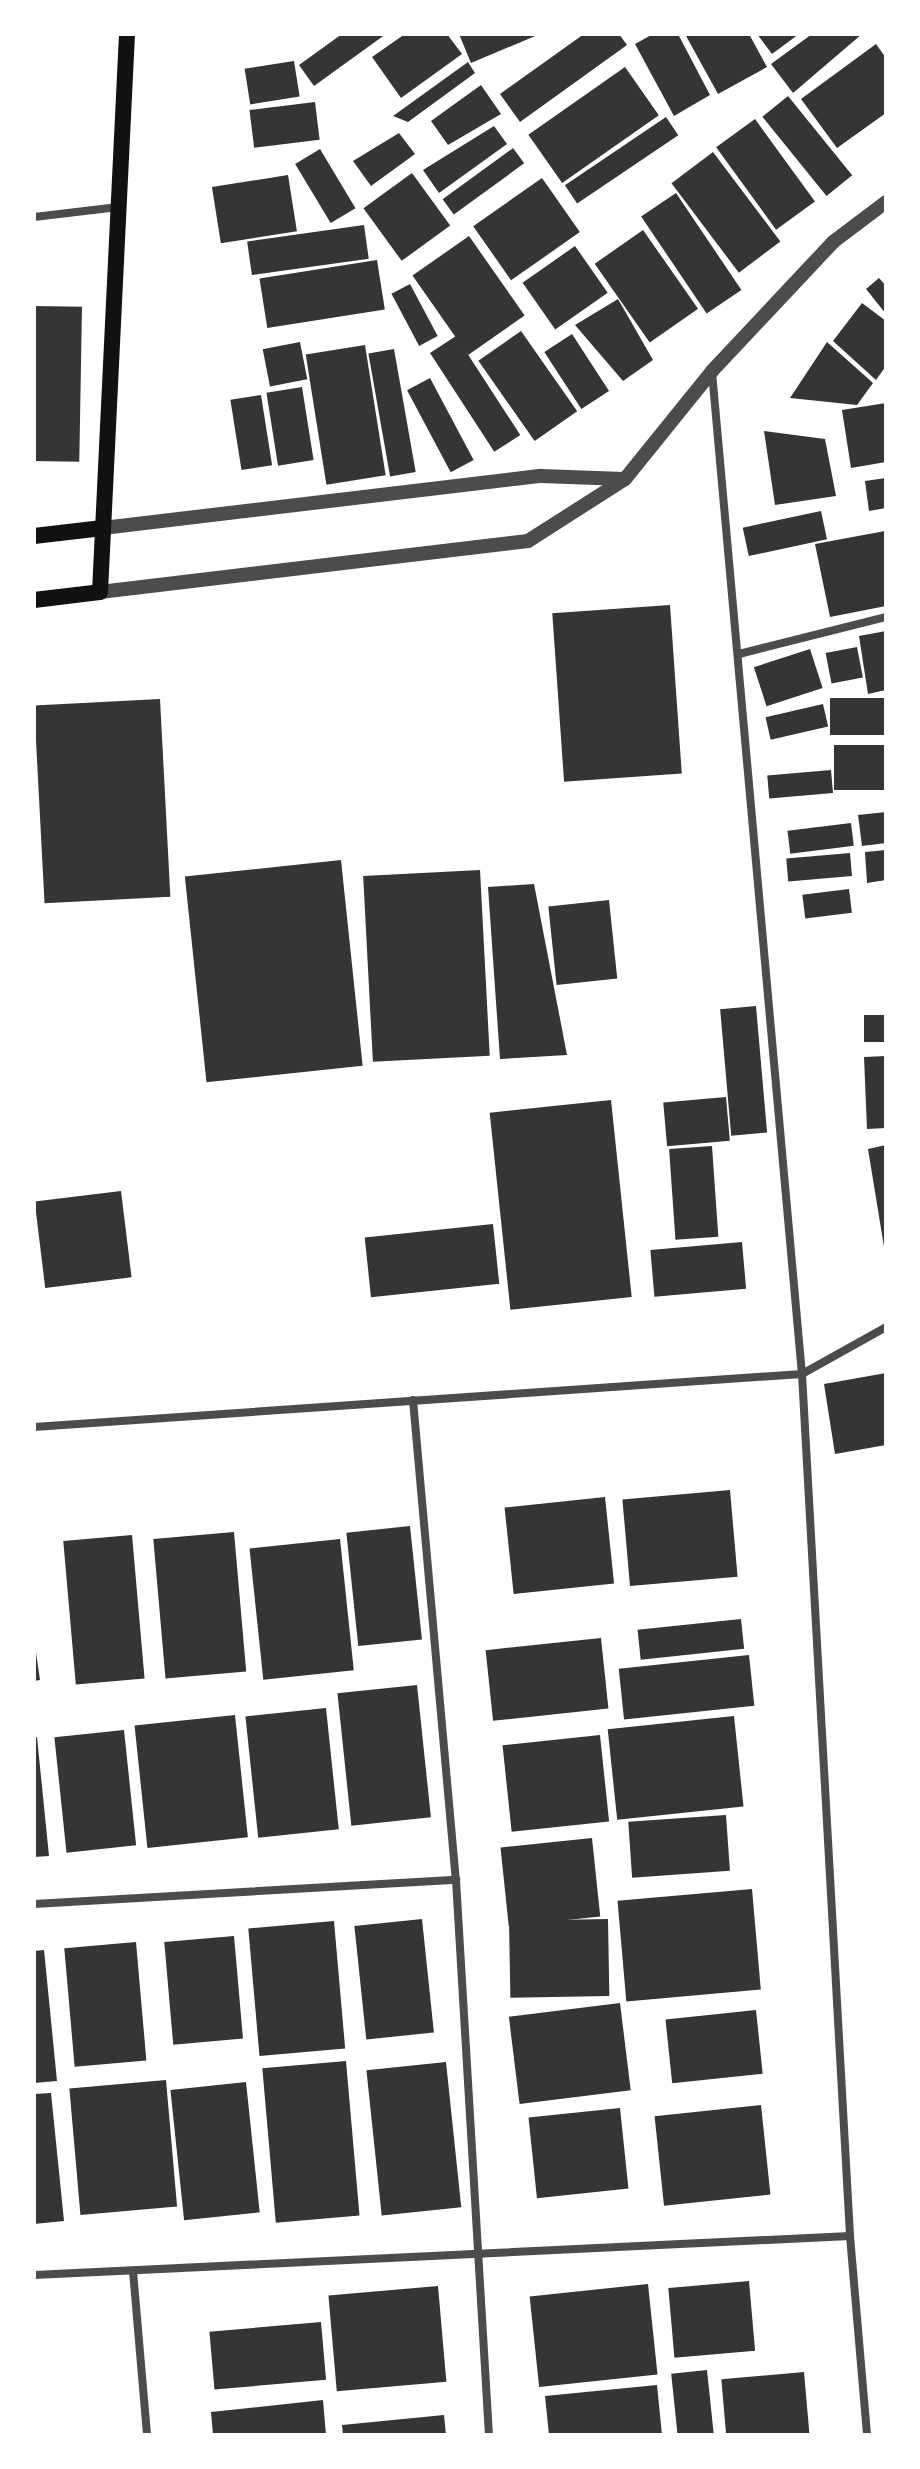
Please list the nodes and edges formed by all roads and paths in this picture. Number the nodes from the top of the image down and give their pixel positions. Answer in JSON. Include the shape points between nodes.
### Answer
{"nodes":[{"id":1,"x":127,"y":34,"type":"edge"},
{"id":2,"x":886,"y":202,"type":"edge"},
{"id":3,"x":118,"y":207,"type":"junction"},
{"id":4,"x":34,"y":217,"type":"edge"},
{"id":5,"x":712,"y":371,"type":"junction"},
{"id":6,"x":625,"y":479,"type":"junction"},
{"id":7,"x":103,"y":528,"type":"junction"},
{"id":8,"x":34,"y":536,"type":"edge"},
{"id":9,"x":100,"y":592,"type":"junction"},
{"id":10,"x":34,"y":600,"type":"edge"},
{"id":11,"x":886,"y":617,"type":"edge"},
{"id":12,"x":739,"y":654,"type":"junction"},
{"id":13,"x":886,"y":1327,"type":"edge"},
{"id":14,"x":802,"y":1374,"type":"junction"},
{"id":15,"x":413,"y":1400,"type":"junction"},
{"id":16,"x":34,"y":1427,"type":"edge"},
{"id":17,"x":456,"y":1880,"type":"junction"},
{"id":18,"x":34,"y":1904,"type":"edge"},
{"id":19,"x":850,"y":2236,"type":"junction"},
{"id":20,"x":478,"y":2254,"type":"junction"},
{"id":21,"x":133,"y":2271,"type":"junction"},
{"id":22,"x":34,"y":2275,"type":"edge"},
{"id":23,"x":147,"y":2435,"type":"edge"},
{"id":24,"x":489,"y":2435,"type":"edge"},
{"id":25,"x":867,"y":2435,"type":"edge"}],
"edges":[{"from":1,"to":3,"type":"main road"},
{"from":2,"to":5,"type":"street","via":[[833,242]]},
{"from":3,"to":4,"type":"street"},
{"from":3,"to":7,"type":"main road"},
{"from":5,"to":6,"type":"street"},
{"from":5,"to":12,"type":"street"},
{"from":6,"to":7,"type":"street","via":[[541,476]]},
{"from":6,"to":9,"type":"street","via":[[528,541]]},
{"from":7,"to":8,"type":"main road"},
{"from":7,"to":9,"type":"main road"},
{"from":9,"to":10,"type":"main road"},
{"from":11,"to":12,"type":"street"},
{"from":12,"to":14,"type":"street"},
{"from":13,"to":14,"type":"street"},
{"from":14,"to":15,"type":"street"},
{"from":14,"to":19,"type":"street"},
{"from":15,"to":16,"type":"street"},
{"from":15,"to":17,"type":"street"},
{"from":17,"to":18,"type":"street"},
{"from":17,"to":20,"type":"street"},
{"from":19,"to":20,"type":"street"},
{"from":19,"to":25,"type":"street"},
{"from":20,"to":21,"type":"street"},
{"from":20,"to":24,"type":"street"},
{"from":21,"to":22,"type":"street"},
{"from":21,"to":23,"type":"street"}]}
